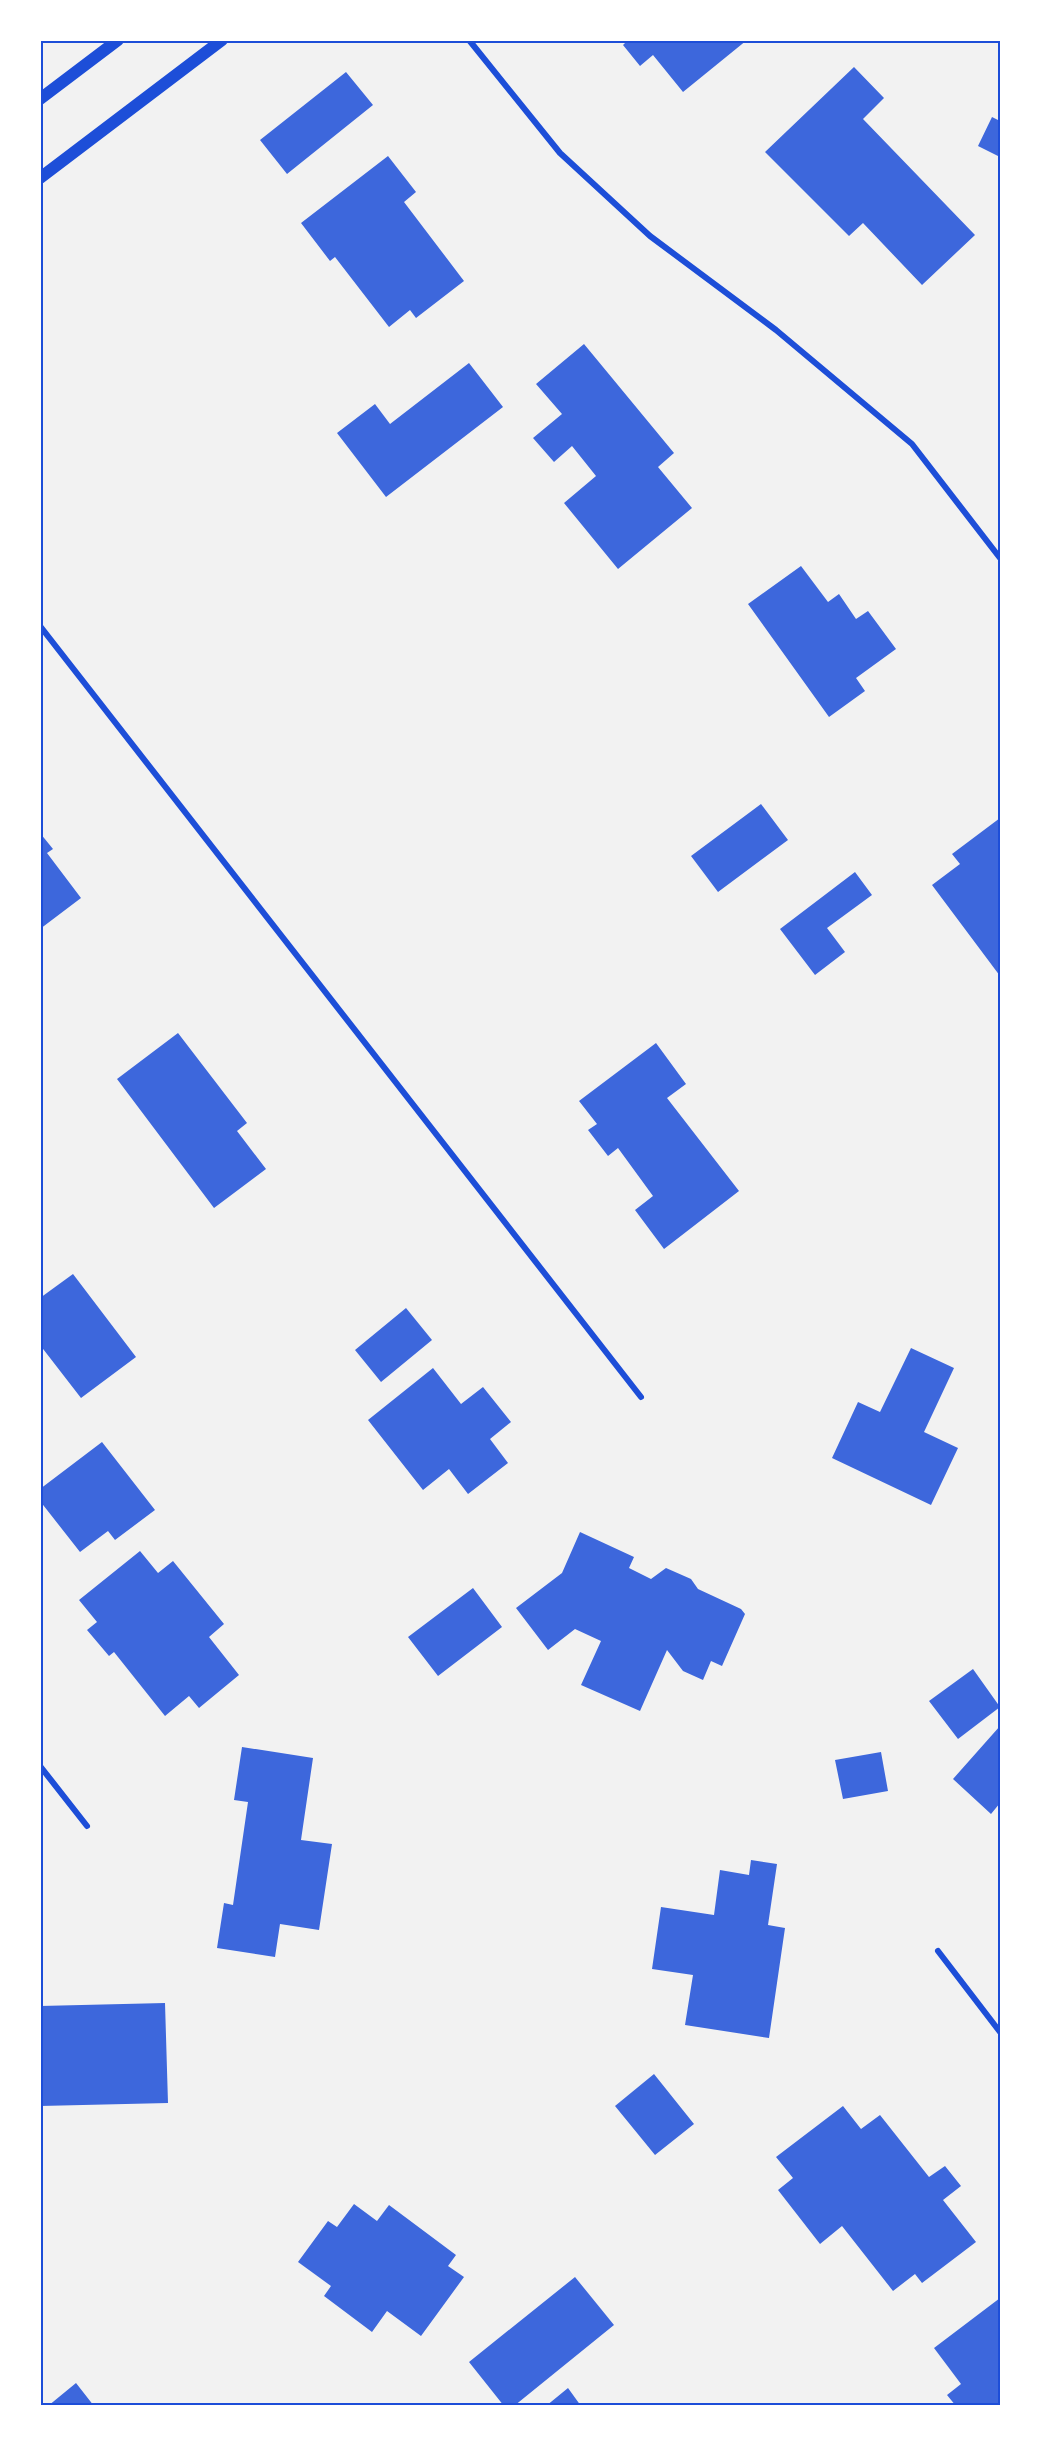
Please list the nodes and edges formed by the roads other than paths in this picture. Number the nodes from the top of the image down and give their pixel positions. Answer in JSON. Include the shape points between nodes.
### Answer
{"nodes":[{"id":1,"x":118,"y":40,"type":"edge"},
{"id":2,"x":222,"y":40,"type":"edge"},
{"id":3,"x":469,"y":40,"type":"edge"},
{"id":4,"x":40,"y":99,"type":"edge"},
{"id":5,"x":40,"y":178,"type":"edge"},
{"id":6,"x":1000,"y":558,"type":"edge"},
{"id":7,"x":40,"y":626,"type":"edge"},
{"id":8,"x":641,"y":1397,"type":"dead end"},
{"id":9,"x":40,"y":1766,"type":"edge"},
{"id":10,"x":87,"y":1826,"type":"dead end"},
{"id":11,"x":938,"y":1951,"type":"dead end"},
{"id":12,"x":1000,"y":2032,"type":"edge"}],
"edges":[{"from":1,"to":4,"type":"main road"},
{"from":2,"to":5,"type":"main road"},
{"from":3,"to":6,"type":"street","via":[[560,153],[650,236],[776,330],[912,444]]},
{"from":7,"to":8,"type":"street"},
{"from":9,"to":10,"type":"street"},
{"from":11,"to":12,"type":"street"}]}
